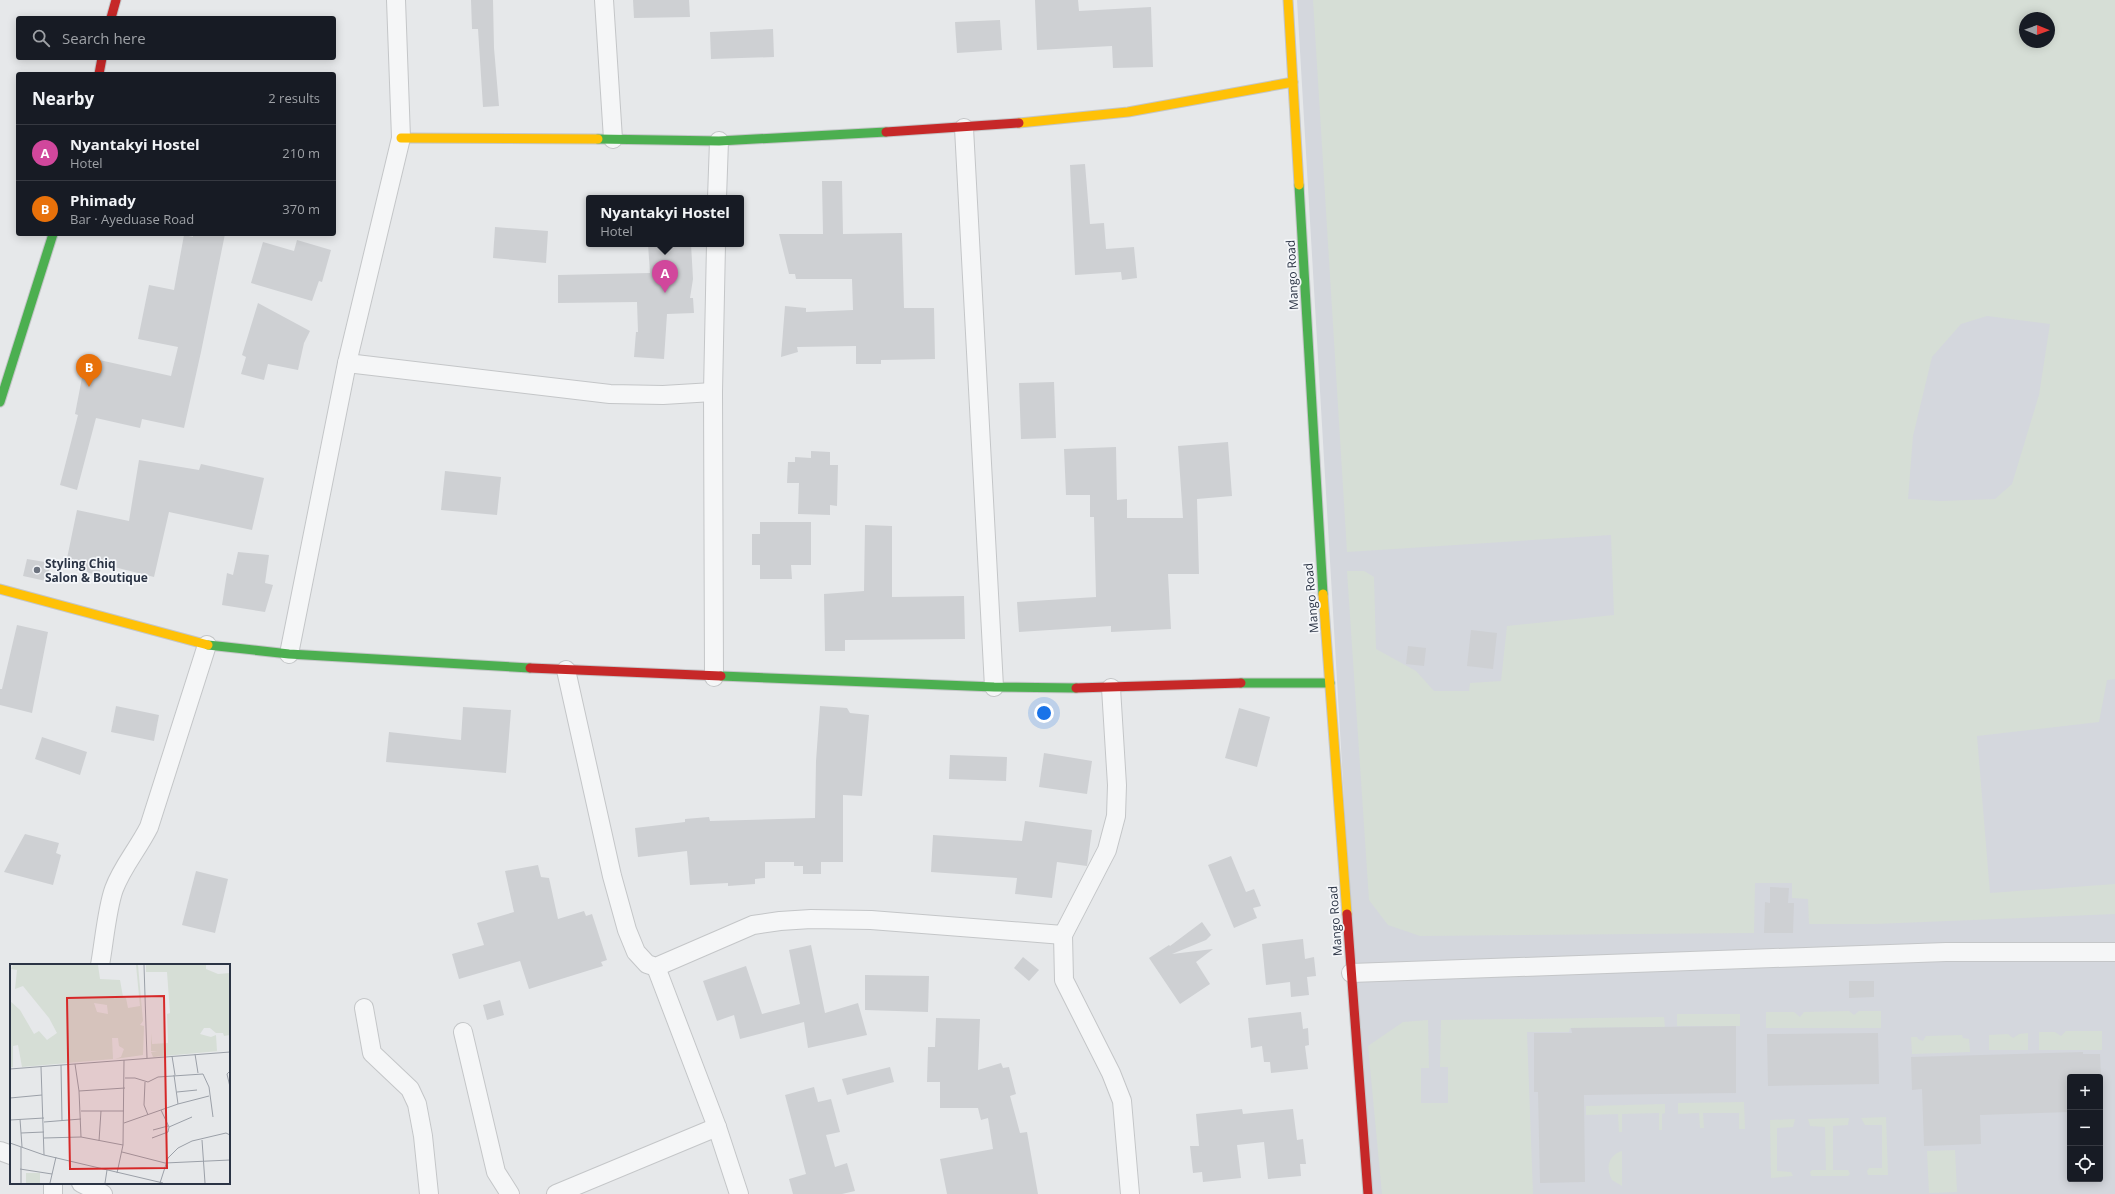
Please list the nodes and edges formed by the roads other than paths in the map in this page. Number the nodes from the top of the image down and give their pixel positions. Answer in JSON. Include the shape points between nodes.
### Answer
{"nodes":[{"id":1,"x":116,"y":0,"type":"edge"},
{"id":2,"x":396,"y":0,"type":"edge"},
{"id":3,"x":604,"y":0,"type":"edge"},
{"id":4,"x":1288,"y":0,"type":"edge"},
{"id":5,"x":112,"y":16,"type":"edge"},
{"id":6,"x":102,"y":60,"type":"edge"},
{"id":7,"x":99,"y":72,"type":"edge"},
{"id":8,"x":1293,"y":82,"type":"junction"},
{"id":9,"x":964,"y":128,"type":"junction"},
{"id":10,"x":401,"y":138,"type":"junction"},
{"id":11,"x":613,"y":138,"type":"junction"},
{"id":12,"x":719,"y":141,"type":"junction"},
{"id":13,"x":717,"y":195,"type":"edge"},
{"id":14,"x":52,"y":236,"type":"edge"},
{"id":15,"x":716,"y":247,"type":"edge"},
{"id":16,"x":347,"y":363,"type":"junction"},
{"id":17,"x":713,"y":392,"type":"junction"},
{"id":18,"x":0,"y":402,"type":"edge"},
{"id":19,"x":0,"y":589,"type":"edge"},
{"id":20,"x":207,"y":645,"type":"junction"},
{"id":21,"x":289,"y":654,"type":"junction"},
{"id":22,"x":566,"y":670,"type":"junction"},
{"id":23,"x":714,"y":677,"type":"junction"},
{"id":24,"x":1330,"y":683,"type":"junction"},
{"id":25,"x":994,"y":687,"type":"junction"},
{"id":26,"x":1111,"y":688,"type":"junction"},
{"id":27,"x":1063,"y":935,"type":"junction"},
{"id":28,"x":2115,"y":952,"type":"edge"},
{"id":29,"x":100,"y":964,"type":"edge"},
{"id":30,"x":656,"y":967,"type":"junction"},
{"id":31,"x":1351,"y":973,"type":"junction"},
{"id":32,"x":364,"y":1008,"type":"dead end"},
{"id":33,"x":463,"y":1032,"type":"dead end"},
{"id":34,"x":717,"y":1127,"type":"junction"},
{"id":35,"x":0,"y":1151,"type":"edge"},
{"id":36,"x":10,"y":1155,"type":"edge"},
{"id":37,"x":53,"y":1184,"type":"edge"},
{"id":38,"x":83,"y":1184,"type":"edge"},
{"id":39,"x":52,"y":1194,"type":"edge"},
{"id":40,"x":103,"y":1194,"type":"edge"},
{"id":41,"x":429,"y":1194,"type":"edge"},
{"id":42,"x":510,"y":1194,"type":"edge"},
{"id":43,"x":556,"y":1194,"type":"edge"},
{"id":44,"x":739,"y":1194,"type":"edge"},
{"id":45,"x":1130,"y":1194,"type":"edge"},
{"id":46,"x":1368,"y":1194,"type":"edge"}],
"edges":[{"from":1,"to":5,"type":"street"},
{"from":2,"to":10,"type":"street"},
{"from":3,"to":11,"type":"street"},
{"from":4,"to":8,"type":"street","name":"Mango Road"},
{"from":6,"to":7,"type":"street"},
{"from":8,"to":9,"type":"street","via":[[1128,112]]},
{"from":8,"to":24,"type":"street","name":"Mango Road","via":[[1320,556]]},
{"from":9,"to":12,"type":"street"},
{"from":9,"to":25,"type":"street"},
{"from":10,"to":11,"type":"street"},
{"from":10,"to":16,"type":"street"},
{"from":11,"to":12,"type":"street"},
{"from":12,"to":13,"type":"street"},
{"from":14,"to":18,"type":"street"},
{"from":15,"to":17,"type":"street"},
{"from":16,"to":17,"type":"street","via":[[610,394],[663,395]]},
{"from":16,"to":21,"type":"street"},
{"from":17,"to":23,"type":"street"},
{"from":19,"to":20,"type":"street"},
{"from":20,"to":21,"type":"street"},
{"from":20,"to":29,"type":"street","via":[[149,828],[122,870],[113,891]]},
{"from":21,"to":22,"type":"street"},
{"from":22,"to":23,"type":"street"},
{"from":22,"to":30,"type":"street","via":[[612,876],[627,930],[636,952],[647,964]]},
{"from":23,"to":25,"type":"street"},
{"from":24,"to":26,"type":"street"},
{"from":24,"to":31,"type":"street","name":"Mango Road"},
{"from":25,"to":26,"type":"street"},
{"from":26,"to":27,"type":"street","via":[[1117,785],[1116,816],[1107,850]]},
{"from":27,"to":30,"type":"street","via":[[871,920],[811,919],[752,925]]},
{"from":27,"to":45,"type":"street","via":[[1064,980],[1111,1072],[1122,1101]]},
{"from":28,"to":31,"type":"street","via":[[1946,952]]},
{"from":30,"to":34,"type":"street"},
{"from":31,"to":46,"type":"street","name":"Mango Road"},
{"from":32,"to":41,"type":"street","via":[[372,1053],[410,1089],[416,1104],[423,1136]]},
{"from":33,"to":42,"type":"street","via":[[496,1172]]},
{"from":34,"to":43,"type":"street"},
{"from":34,"to":44,"type":"street"},
{"from":35,"to":36,"type":"street"},
{"from":37,"to":39,"type":"street"},
{"from":38,"to":40,"type":"street"}]}
